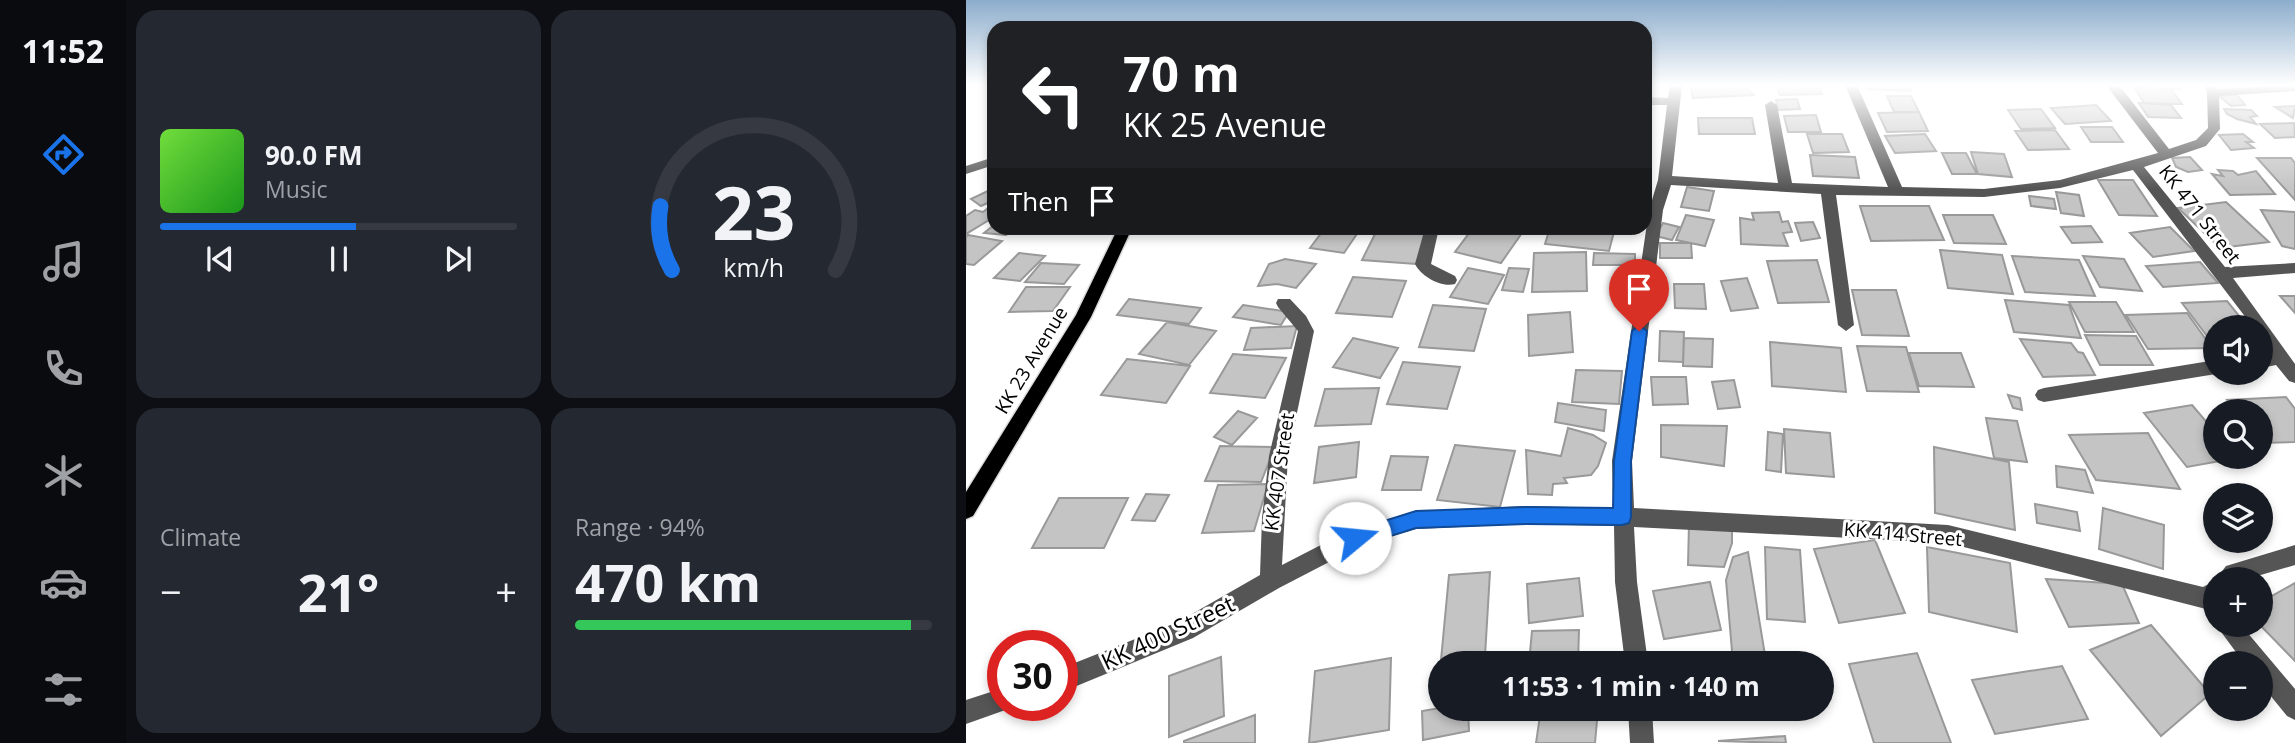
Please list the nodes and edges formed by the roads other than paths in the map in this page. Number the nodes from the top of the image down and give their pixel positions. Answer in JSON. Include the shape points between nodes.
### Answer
{"nodes":[{"id":1,"x":1672,"y":120,"type":"edge"},
{"id":2,"x":1774,"y":120,"type":"edge"},
{"id":3,"x":1865,"y":120,"type":"edge"},
{"id":4,"x":2139,"y":120,"type":"edge"},
{"id":5,"x":2214,"y":120,"type":"edge"},
{"id":6,"x":2166,"y":154,"type":"junction"},
{"id":7,"x":987,"y":163,"type":"edge"},
{"id":8,"x":2136,"y":165,"type":"junction"},
{"id":9,"x":966,"y":170,"type":"edge"},
{"id":10,"x":1665,"y":180,"type":"junction"},
{"id":11,"x":1786,"y":188,"type":"junction"},
{"id":12,"x":1828,"y":190,"type":"junction"},
{"id":13,"x":1897,"y":191,"type":"junction"},
{"id":14,"x":1652,"y":206,"type":"edge"},
{"id":15,"x":1122,"y":235,"type":"edge"},
{"id":16,"x":1430,"y":235,"type":"edge"},
{"id":17,"x":1648,"y":235,"type":"edge"},
{"id":18,"x":2295,"y":268,"type":"edge"},
{"id":19,"x":2220,"y":273,"type":"junction"},
{"id":20,"x":1449,"y":279,"type":"dead end"},
{"id":21,"x":1284,"y":303,"type":"dead end"},
{"id":22,"x":2252,"y":315,"type":"edge"},
{"id":23,"x":1846,"y":325,"type":"dead end"},
{"id":24,"x":2273,"y":347,"type":"edge"},
{"id":25,"x":2280,"y":358,"type":"junction"},
{"id":26,"x":2273,"y":359,"type":"edge"},
{"id":27,"x":2203,"y":369,"type":"edge"},
{"id":28,"x":2295,"y":376,"type":"edge"},
{"id":29,"x":2044,"y":395,"type":"dead end"},
{"id":30,"x":966,"y":510,"type":"edge"},
{"id":31,"x":1622,"y":517,"type":"junction"},
{"id":32,"x":2295,"y":555,"type":"edge"},
{"id":33,"x":2254,"y":567,"type":"edge"},
{"id":34,"x":1271,"y":581,"type":"junction"},
{"id":35,"x":2203,"y":597,"type":"edge"},
{"id":36,"x":2237,"y":637,"type":"edge"},
{"id":37,"x":1635,"y":651,"type":"edge"},
{"id":38,"x":2248,"y":651,"type":"edge"},
{"id":39,"x":1078,"y":673,"type":"edge"},
{"id":40,"x":2273,"y":681,"type":"edge"},
{"id":41,"x":987,"y":705,"type":"edge"},
{"id":42,"x":2295,"y":708,"type":"edge"},
{"id":43,"x":966,"y":712,"type":"edge"},
{"id":44,"x":1641,"y":721,"type":"edge"},
{"id":45,"x":1642,"y":743,"type":"edge"}],
"edges":[{"from":1,"to":10,"type":"street"},
{"from":2,"to":11,"type":"street"},
{"from":3,"to":13,"type":"street"},
{"from":4,"to":6,"type":"street"},
{"from":5,"to":6,"type":"street","name":"KK 471 Street","via":[[2214,129],[2201,143]]},
{"from":6,"to":8,"type":"street","name":"KK 471 Street"},
{"from":7,"to":9,"type":"street"},
{"from":8,"to":13,"type":"street","via":[[2060,184],[1984,193]]},
{"from":8,"to":19,"type":"street","name":"KK 471 Street"},
{"from":10,"to":11,"type":"street"},
{"from":10,"to":14,"type":"street"},
{"from":11,"to":12,"type":"street"},
{"from":12,"to":13,"type":"street"},
{"from":12,"to":23,"type":"street"},
{"from":15,"to":30,"type":"main road","name":"KK 23 Avenue","via":[[1083,317]]},
{"from":16,"to":20,"type":"street","via":[[1423,264],[1426,270]]},
{"from":17,"to":31,"type":"street","via":[[1622,461]]},
{"from":18,"to":19,"type":"street"},
{"from":19,"to":22,"type":"street","name":"KK 471 Street"},
{"from":21,"to":34,"type":"street","name":"KK 407 Street","via":[[1306,331],[1277,467],[1270,528]]},
{"from":24,"to":25,"type":"street","name":"KK 471 Street"},
{"from":25,"to":26,"type":"street"},
{"from":25,"to":28,"type":"street","name":"KK 471 Street"},
{"from":27,"to":29,"type":"street"},
{"from":31,"to":34,"type":"street","via":[[1416,520],[1355,538]]},
{"from":31,"to":35,"type":"street","name":"KK 414 Street","via":[[1948,534]]},
{"from":31,"to":37,"type":"street"},
{"from":32,"to":33,"type":"street"},
{"from":34,"to":39,"type":"street","name":"KK 400 Street","via":[[1185,630]]},
{"from":36,"to":38,"type":"street"},
{"from":40,"to":42,"type":"street"},
{"from":41,"to":43,"type":"street"},
{"from":44,"to":45,"type":"street"}]}
